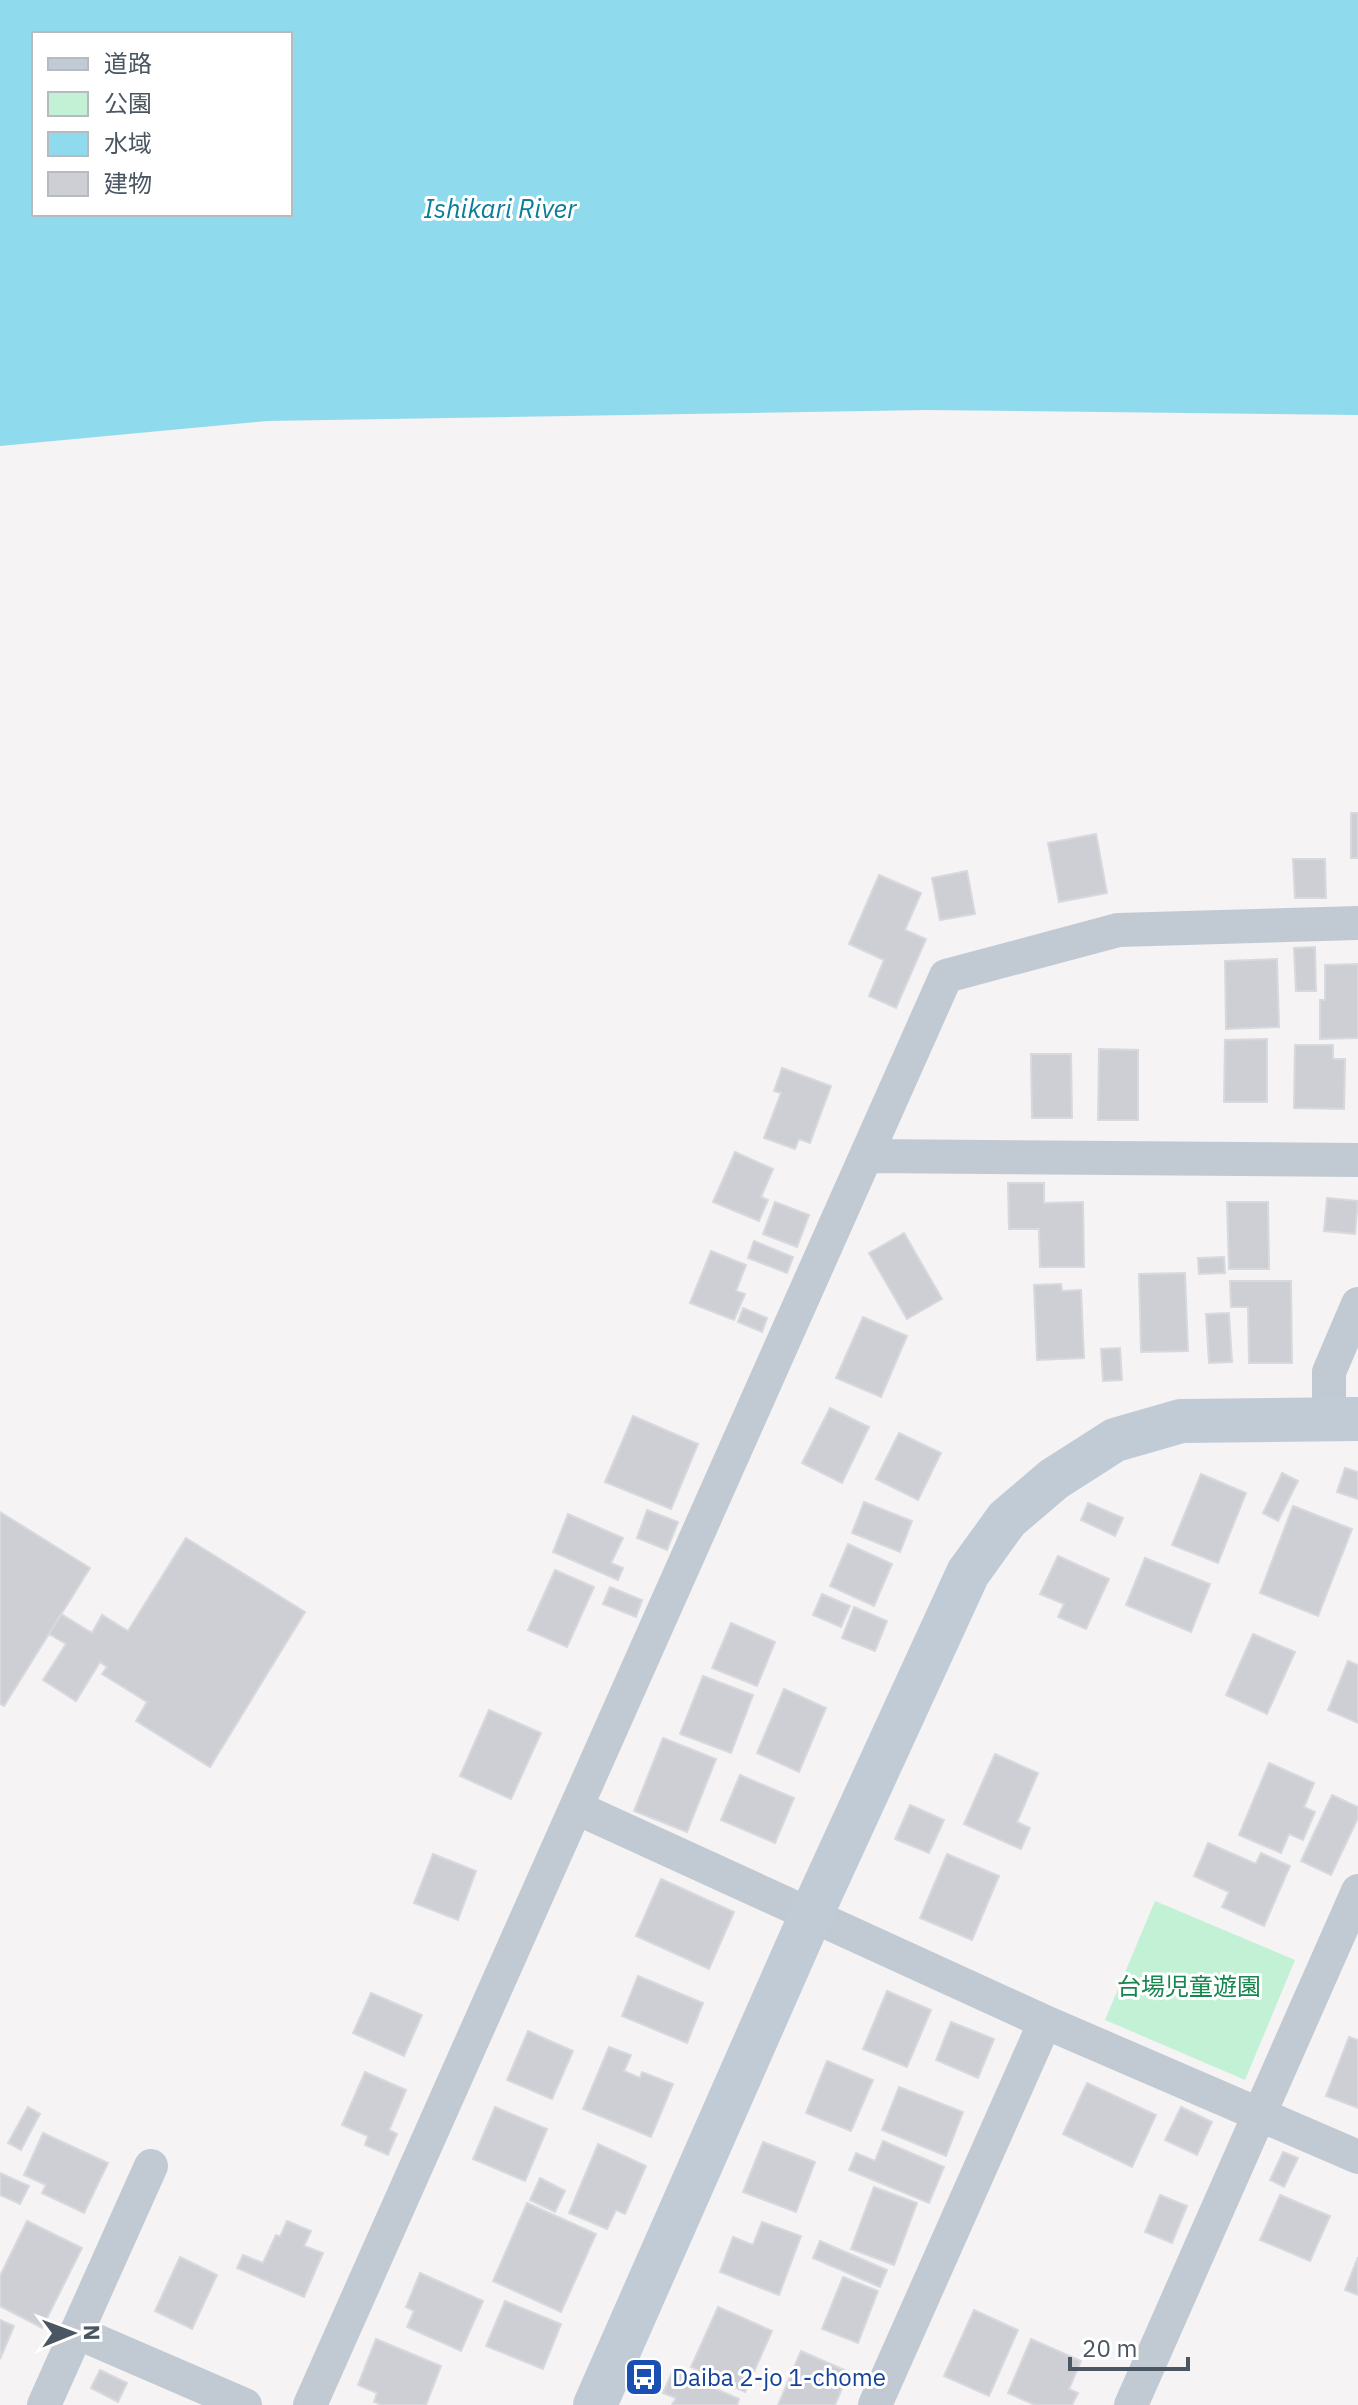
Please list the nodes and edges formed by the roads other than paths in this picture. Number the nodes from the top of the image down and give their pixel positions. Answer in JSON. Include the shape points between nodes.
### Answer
{"nodes":[{"id":1,"x":1358,"y":923,"type":"edge"},
{"id":2,"x":867,"y":1156,"type":"junction"},
{"id":3,"x":1358,"y":1160,"type":"edge"},
{"id":4,"x":1358,"y":1304,"type":"edge"},
{"id":5,"x":1344,"y":1418,"type":"edge"},
{"id":6,"x":577,"y":1808,"type":"junction"},
{"id":7,"x":1358,"y":1891,"type":"edge"},
{"id":8,"x":811,"y":1915,"type":"junction"},
{"id":9,"x":1045,"y":2022,"type":"junction"},
{"id":10,"x":1259,"y":2113,"type":"junction"},
{"id":11,"x":1358,"y":2157,"type":"edge"},
{"id":12,"x":151,"y":2166,"type":"dead end"},
{"id":13,"x":76,"y":2332,"type":"junction"},
{"id":14,"x":44,"y":2405,"type":"edge"},
{"id":15,"x":245,"y":2405,"type":"edge"},
{"id":16,"x":310,"y":2405,"type":"edge"},
{"id":17,"x":595,"y":2405,"type":"edge"},
{"id":18,"x":875,"y":2405,"type":"edge"},
{"id":19,"x":1131,"y":2405,"type":"edge"}],
"edges":[{"from":1,"to":2,"type":"street","via":[[1118,930],[946,976]]},
{"from":2,"to":3,"type":"street"},
{"from":2,"to":6,"type":"street"},
{"from":4,"to":5,"type":"street","via":[[1329,1372]]},
{"from":5,"to":8,"type":"street","via":[[1181,1421],[1115,1440],[1054,1479],[1007,1519],[968,1573]]},
{"from":6,"to":8,"type":"street"},
{"from":6,"to":16,"type":"street"},
{"from":7,"to":10,"type":"street"},
{"from":8,"to":9,"type":"street"},
{"from":8,"to":17,"type":"street"},
{"from":9,"to":10,"type":"street"},
{"from":9,"to":18,"type":"street"},
{"from":10,"to":11,"type":"street"},
{"from":10,"to":19,"type":"street"},
{"from":12,"to":13,"type":"street"},
{"from":13,"to":14,"type":"street"},
{"from":13,"to":15,"type":"street"}]}
